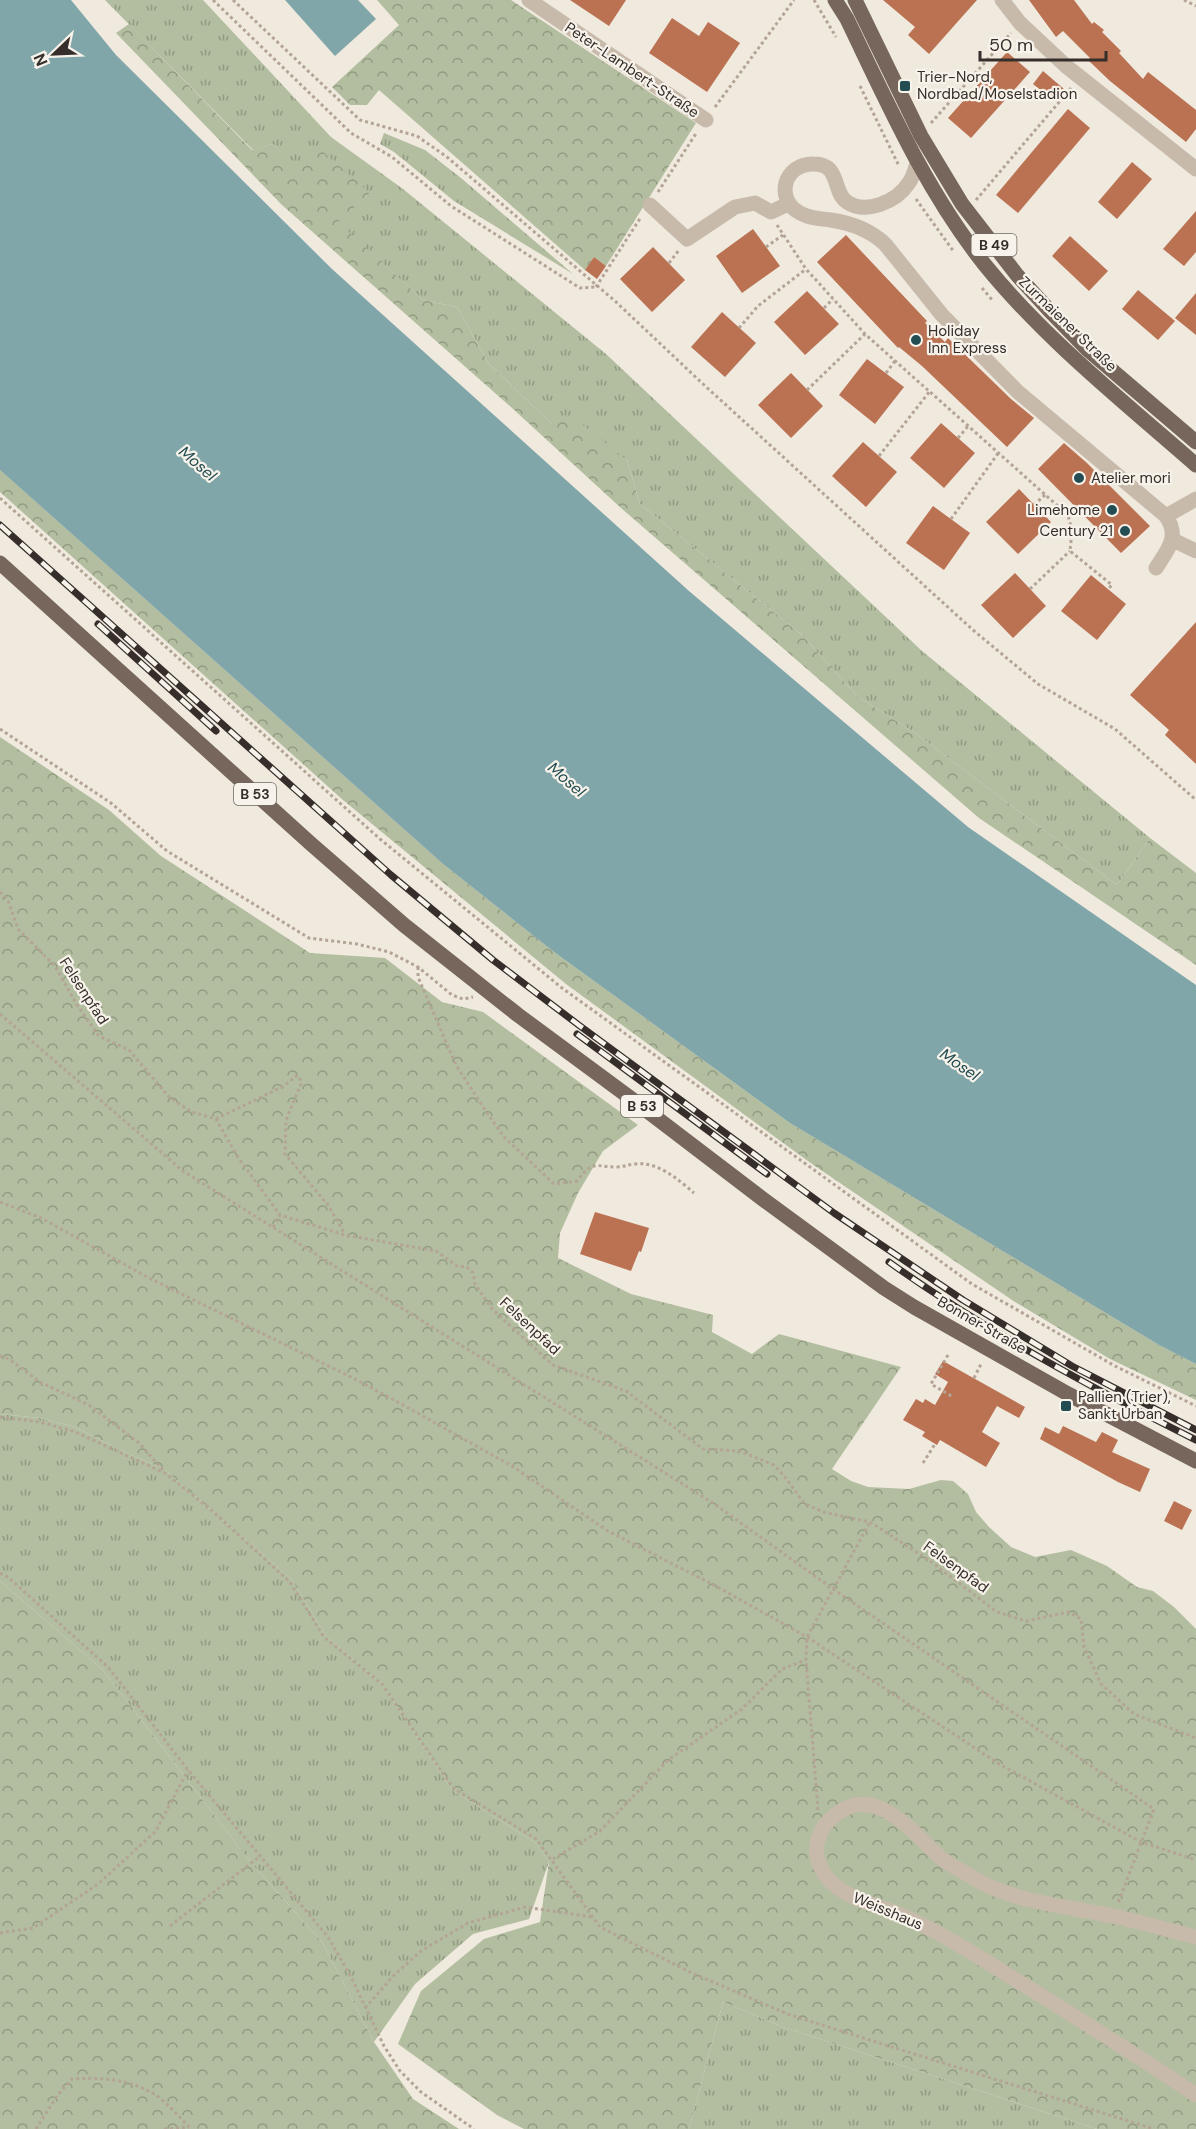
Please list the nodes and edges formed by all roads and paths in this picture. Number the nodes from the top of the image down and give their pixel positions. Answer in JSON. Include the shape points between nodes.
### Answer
{"nodes":[{"id":1,"x":213,"y":0,"type":"edge"},
{"id":2,"x":233,"y":0,"type":"edge"},
{"id":3,"x":530,"y":0,"type":"edge"},
{"id":4,"x":794,"y":0,"type":"edge"},
{"id":5,"x":835,"y":0,"type":"edge"},
{"id":6,"x":855,"y":0,"type":"edge"},
{"id":7,"x":1002,"y":0,"type":"edge"},
{"id":8,"x":1184,"y":0,"type":"edge"},
{"id":9,"x":1196,"y":6,"type":"edge"},
{"id":10,"x":1020,"y":23,"type":"junction"},
{"id":11,"x":1080,"y":77,"type":"junction"},
{"id":12,"x":925,"y":114,"type":"dead end"},
{"id":13,"x":706,"y":120,"type":"junction"},
{"id":14,"x":929,"y":131,"type":"junction"},
{"id":15,"x":917,"y":163,"type":"junction"},
{"id":16,"x":1196,"y":170,"type":"edge"},
{"id":17,"x":975,"y":201,"type":"dead end"},
{"id":18,"x":788,"y":204,"type":"junction"},
{"id":19,"x":650,"y":205,"type":"junction"},
{"id":20,"x":771,"y":212,"type":"junction"},
{"id":21,"x":783,"y":235,"type":"junction"},
{"id":22,"x":766,"y":247,"type":"dead end"},
{"id":23,"x":806,"y":269,"type":"junction"},
{"id":24,"x":596,"y":287,"type":"junction"},
{"id":25,"x":833,"y":299,"type":"junction"},
{"id":26,"x":824,"y":308,"type":"dead end"},
{"id":27,"x":739,"y":328,"type":"dead end"},
{"id":28,"x":865,"y":333,"type":"junction"},
{"id":29,"x":896,"y":361,"type":"junction"},
{"id":30,"x":886,"y":373,"type":"dead end"},
{"id":31,"x":807,"y":390,"type":"dead end"},
{"id":32,"x":930,"y":391,"type":"junction"},
{"id":33,"x":969,"y":425,"type":"junction"},
{"id":34,"x":958,"y":438,"type":"dead end"},
{"id":35,"x":1196,"y":442,"type":"edge"},
{"id":36,"x":999,"y":452,"type":"junction"},
{"id":37,"x":879,"y":456,"type":"dead end"},
{"id":38,"x":1196,"y":465,"type":"edge"},
{"id":39,"x":1046,"y":494,"type":"junction"},
{"id":40,"x":0,"y":498,"type":"edge"},
{"id":41,"x":1196,"y":500,"type":"edge"},
{"id":42,"x":1034,"y":505,"type":"dead end"},
{"id":43,"x":1166,"y":516,"type":"junction"},
{"id":44,"x":951,"y":519,"type":"dead end"},
{"id":45,"x":1173,"y":540,"type":"junction"},
{"id":46,"x":1070,"y":551,"type":"junction"},
{"id":47,"x":1196,"y":551,"type":"edge"},
{"id":48,"x":0,"y":563,"type":"edge"},
{"id":49,"x":1156,"y":568,"type":"dead end"},
{"id":50,"x":1030,"y":589,"type":"dead end"},
{"id":51,"x":1108,"y":590,"type":"dead end"},
{"id":52,"x":0,"y":729,"type":"edge"},
{"id":53,"x":1196,"y":800,"type":"edge"},
{"id":54,"x":0,"y":892,"type":"edge"},
{"id":55,"x":418,"y":968,"type":"junction"},
{"id":56,"x":482,"y":987,"type":"junction"},
{"id":57,"x":0,"y":1014,"type":"edge"},
{"id":58,"x":216,"y":1119,"type":"junction"},
{"id":59,"x":694,"y":1193,"type":"dead end"},
{"id":60,"x":0,"y":1202,"type":"edge"},
{"id":61,"x":280,"y":1215,"type":"junction"},
{"id":62,"x":273,"y":1227,"type":"junction"},
{"id":63,"x":345,"y":1235,"type":"junction"},
{"id":64,"x":948,"y":1354,"type":"dead end"},
{"id":65,"x":0,"y":1356,"type":"edge"},
{"id":66,"x":953,"y":1397,"type":"dead end"},
{"id":67,"x":1196,"y":1406,"type":"edge"},
{"id":68,"x":0,"y":1417,"type":"edge"},
{"id":69,"x":935,"y":1444,"type":"dead end"},
{"id":70,"x":1196,"y":1461,"type":"edge"},
{"id":71,"x":923,"y":1463,"type":"dead end"},
{"id":72,"x":165,"y":1473,"type":"junction"},
{"id":73,"x":870,"y":1522,"type":"junction"},
{"id":74,"x":0,"y":1573,"type":"edge"},
{"id":75,"x":833,"y":1589,"type":"junction"},
{"id":76,"x":807,"y":1637,"type":"junction"},
{"id":77,"x":806,"y":1660,"type":"junction"},
{"id":78,"x":1196,"y":1738,"type":"edge"},
{"id":79,"x":188,"y":1770,"type":"junction"},
{"id":80,"x":819,"y":1834,"type":"junction"},
{"id":81,"x":1141,"y":1842,"type":"junction"},
{"id":82,"x":259,"y":1857,"type":"junction"},
{"id":83,"x":552,"y":1860,"type":"junction"},
{"id":84,"x":1196,"y":1860,"type":"edge"},
{"id":85,"x":1114,"y":1916,"type":"junction"},
{"id":86,"x":592,"y":1917,"type":"junction"},
{"id":87,"x":170,"y":1926,"type":"dead end"},
{"id":88,"x":0,"y":1933,"type":"edge"},
{"id":89,"x":1196,"y":1937,"type":"edge"},
{"id":90,"x":365,"y":2008,"type":"junction"},
{"id":91,"x":1196,"y":2095,"type":"edge"},
{"id":92,"x":190,"y":2128,"type":"edge"},
{"id":93,"x":36,"y":2129,"type":"edge"},
{"id":94,"x":164,"y":2129,"type":"edge"},
{"id":95,"x":474,"y":2129,"type":"edge"},
{"id":96,"x":1154,"y":2129,"type":"edge"}],
"edges":[{"from":1,"to":24,"type":"path","via":[[351,133],[392,157],[451,206],[580,288]]},
{"from":2,"to":24,"type":"path","via":[[360,120],[425,141]]},
{"from":3,"to":13,"type":"street","name":"Peter-Lambert-Straße"},
{"from":4,"to":13,"type":"path"},
{"from":5,"to":15,"type":"main road","name":"Zurmaiener Straße","number":"B 49"},
{"from":6,"to":14,"type":"main road","name":"Zurmaiener Straße","number":"B 49"},
{"from":7,"to":10,"type":"street"},
{"from":8,"to":9,"type":"path"},
{"from":10,"to":11,"type":"street"},
{"from":10,"to":14,"type":"path"},
{"from":11,"to":16,"type":"street"},
{"from":11,"to":17,"type":"path"},
{"from":12,"to":14,"type":"path"},
{"from":13,"to":19,"type":"path"},
{"from":14,"to":35,"type":"main road","name":"Zurmaiener Straße","number":"B 49","via":[[962,204],[1017,275],[1087,349]]},
{"from":15,"to":18,"type":"street","via":[[899,195],[888,202],[866,206],[848,203],[835,176],[825,166],[807,164],[791,172],[786,180],[784,193]]},
{"from":15,"to":38,"type":"main road","name":"Zurmaiener Straße","number":"B 49","via":[[963,235],[1013,297],[1064,349]]},
{"from":18,"to":20,"type":"street"},
{"from":18,"to":43,"type":"street","via":[[803,215],[844,223],[876,235],[942,315],[1018,392]]},
{"from":19,"to":20,"type":"street","via":[[687,239],[735,207],[755,203]]},
{"from":19,"to":24,"type":"path"},
{"from":20,"to":21,"type":"path"},
{"from":21,"to":22,"type":"path"},
{"from":21,"to":23,"type":"path"},
{"from":23,"to":25,"type":"path"},
{"from":23,"to":27,"type":"path","via":[[758,306]]},
{"from":24,"to":53,"type":"path","via":[[973,630],[1038,684],[1115,729]]},
{"from":25,"to":26,"type":"path"},
{"from":25,"to":28,"type":"path"},
{"from":28,"to":29,"type":"path"},
{"from":28,"to":31,"type":"path"},
{"from":29,"to":30,"type":"path"},
{"from":29,"to":32,"type":"path"},
{"from":32,"to":33,"type":"path"},
{"from":32,"to":37,"type":"path"},
{"from":33,"to":34,"type":"path"},
{"from":33,"to":36,"type":"path"},
{"from":36,"to":39,"type":"path"},
{"from":36,"to":44,"type":"path"},
{"from":39,"to":42,"type":"path"},
{"from":39,"to":46,"type":"path","via":[[1068,515],[1072,531]]},
{"from":40,"to":67,"type":"path","via":[[380,839],[562,988],[972,1284],[1107,1362]]},
{"from":41,"to":43,"type":"street"},
{"from":43,"to":45,"type":"street","via":[[1172,525]]},
{"from":45,"to":47,"type":"street"},
{"from":45,"to":49,"type":"street"},
{"from":46,"to":50,"type":"path"},
{"from":46,"to":51,"type":"path","via":[[1112,585]]},
{"from":48,"to":56,"type":"main road","number":"B 53","via":[[310,843]]},
{"from":52,"to":55,"type":"path","via":[[111,803],[167,851],[309,938],[389,952]]},
{"from":54,"to":58,"type":"path","name":"Felsenpfad","via":[[8,900],[18,929],[55,966],[99,1036],[129,1050],[169,1097],[192,1112]]},
{"from":55,"to":56,"type":"path","via":[[463,999],[473,997]]},
{"from":55,"to":59,"type":"path","via":[[418,977],[456,1065],[504,1137],[554,1184],[577,1181],[592,1166],[637,1164],[676,1178]]},
{"from":56,"to":70,"type":"main road","name":"Bonner Straße","number":"B 53","via":[[884,1288],[1068,1394]]},
{"from":57,"to":62,"type":"path","via":[[183,1171]]},
{"from":58,"to":61,"type":"path","via":[[237,1156]]},
{"from":58,"to":63,"type":"path","via":[[299,1076],[302,1084],[285,1120],[285,1154],[328,1205]]},
{"from":60,"to":76,"type":"path","via":[[41,1218],[152,1279],[351,1377],[512,1466],[608,1531]]},
{"from":61,"to":62,"type":"path"},
{"from":61,"to":63,"type":"path","name":"Felsenpfad"},
{"from":62,"to":75,"type":"path","via":[[713,1503]]},
{"from":63,"to":73,"type":"path","name":"Felsenpfad","via":[[436,1251],[466,1267],[492,1309],[553,1365],[626,1391],[703,1449],[740,1451],[774,1465],[804,1503],[823,1512]]},
{"from":64,"to":66,"type":"path","via":[[931,1384]]},
{"from":65,"to":72,"type":"path","via":[[40,1382],[89,1405],[139,1443]]},
{"from":68,"to":72,"type":"path","via":[[73,1431]]},
{"from":69,"to":71,"type":"path"},
{"from":72,"to":83,"type":"path","via":[[290,1582],[324,1637],[382,1684],[453,1788],[536,1839]]},
{"from":73,"to":75,"type":"path"},
{"from":73,"to":78,"type":"path","name":"Felsenpfad","via":[[997,1612],[1026,1621],[1069,1612],[1081,1619],[1084,1647],[1101,1684],[1134,1714]]},
{"from":74,"to":79,"type":"path","via":[[108,1667]]},
{"from":75,"to":76,"type":"path"},
{"from":75,"to":81,"type":"path","via":[[1154,1809]]},
{"from":76,"to":77,"type":"path"},
{"from":76,"to":81,"type":"path","via":[[999,1764]]},
{"from":77,"to":80,"type":"path"},
{"from":77,"to":83,"type":"path","via":[[782,1669],[742,1709],[668,1760],[600,1831]]},
{"from":79,"to":82,"type":"path"},
{"from":79,"to":88,"type":"path","via":[[156,1831],[98,1884],[33,1929]]},
{"from":80,"to":85,"type":"street","via":[[829,1819],[844,1808],[865,1804],[894,1814],[945,1860],[986,1885],[1036,1901]]},
{"from":80,"to":91,"type":"street","name":"Weisshaus","via":[[817,1860],[829,1879],[845,1893],[910,1918]]},
{"from":81,"to":84,"type":"path"},
{"from":81,"to":85,"type":"path"},
{"from":82,"to":87,"type":"path"},
{"from":82,"to":90,"type":"path","via":[[328,1937]]},
{"from":83,"to":86,"type":"path"},
{"from":85,"to":89,"type":"street"},
{"from":86,"to":90,"type":"path","via":[[525,1907],[468,1923],[421,1951]]},
{"from":86,"to":96,"type":"path","via":[[600,1927],[692,1973],[790,2015]]},
{"from":90,"to":95,"type":"path","via":[[400,2071],[421,2092]]},
{"from":92,"to":93,"type":"path","via":[[155,2095],[124,2081],[93,2078],[72,2079]]},
{"from":92,"to":94,"type":"path"}]}
